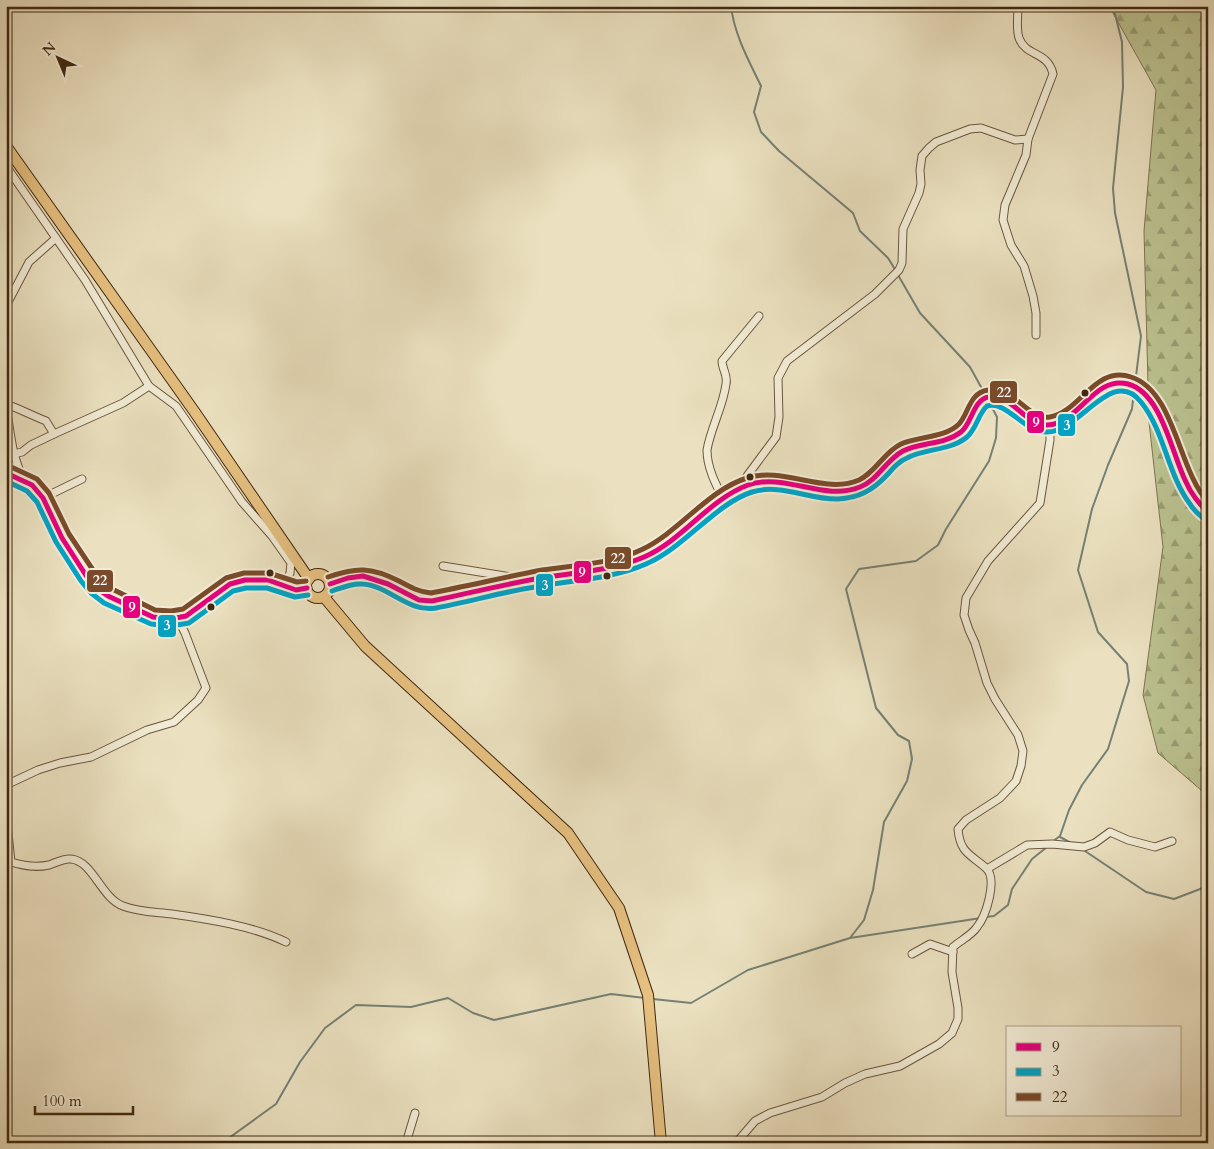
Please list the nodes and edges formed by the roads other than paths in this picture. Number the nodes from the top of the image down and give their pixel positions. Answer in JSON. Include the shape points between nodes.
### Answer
{"nodes":[{"id":1,"x":1018,"y":6,"type":"edge"},
{"id":2,"x":1028,"y":139,"type":"junction"},
{"id":3,"x":6,"y":146,"type":"edge"},
{"id":4,"x":6,"y":166,"type":"edge"},
{"id":5,"x":56,"y":238,"type":"junction"},
{"id":6,"x":6,"y":306,"type":"edge"},
{"id":7,"x":759,"y":316,"type":"dead end"},
{"id":8,"x":1036,"y":335,"type":"dead end"},
{"id":9,"x":149,"y":386,"type":"junction"},
{"id":10,"x":6,"y":404,"type":"edge"},
{"id":11,"x":8,"y":419,"type":"dead end"},
{"id":12,"x":1050,"y":425,"type":"junction"},
{"id":13,"x":54,"y":434,"type":"junction"},
{"id":14,"x":10,"y":456,"type":"edge"},
{"id":15,"x":6,"y":473,"type":"edge"},
{"id":16,"x":82,"y":480,"type":"dead end"},
{"id":17,"x":26,"y":482,"type":"junction"},
{"id":18,"x":749,"y":485,"type":"junction"},
{"id":19,"x":43,"y":498,"type":"junction"},
{"id":20,"x":724,"y":500,"type":"junction"},
{"id":21,"x":1208,"y":514,"type":"edge"},
{"id":22,"x":443,"y":566,"type":"dead end"},
{"id":23,"x":308,"y":583,"type":"junction"},
{"id":24,"x":520,"y":583,"type":"junction"},
{"id":25,"x":330,"y":584,"type":"junction"},
{"id":26,"x":284,"y":586,"type":"junction"},
{"id":27,"x":324,"y":597,"type":"junction"},
{"id":28,"x":178,"y":619,"type":"junction"},
{"id":29,"x":6,"y":760,"type":"edge"},
{"id":30,"x":6,"y":786,"type":"edge"},
{"id":31,"x":6,"y":814,"type":"edge"},
{"id":32,"x":1172,"y":841,"type":"dead end"},
{"id":33,"x":987,"y":869,"type":"junction"},
{"id":34,"x":286,"y":942,"type":"dead end"},
{"id":35,"x":953,"y":952,"type":"junction"},
{"id":36,"x":912,"y":954,"type":"dead end"},
{"id":37,"x":415,"y":1113,"type":"dead end"},
{"id":38,"x":406,"y":1143,"type":"edge"},
{"id":39,"x":661,"y":1143,"type":"edge"},
{"id":40,"x":736,"y":1143,"type":"edge"}],
"edges":[{"from":1,"to":2,"type":"street","via":[[1022,44],[1048,61],[1053,74]]},
{"from":2,"to":8,"type":"street","via":[[1026,155],[1005,204],[1004,220],[1033,296]]},
{"from":2,"to":18,"type":"street","via":[[1015,140],[981,128],[970,129],[936,142],[922,156],[921,184],[903,229],[899,270],[875,294],[787,361],[778,378],[776,437],[747,476]]},
{"from":3,"to":23,"type":"main road","via":[[194,411]]},
{"from":4,"to":5,"type":"street"},
{"from":5,"to":6,"type":"street","via":[[29,262]]},
{"from":5,"to":9,"type":"street"},
{"from":7,"to":20,"type":"street","via":[[722,361],[726,386],[706,450]]},
{"from":9,"to":13,"type":"street","via":[[123,403]]},
{"from":9,"to":26,"type":"street","via":[[176,406],[242,502],[291,563]]},
{"from":10,"to":13,"type":"street","via":[[46,421]]},
{"from":11,"to":14,"type":"street"},
{"from":12,"to":18,"type":"street","via":[[1029,419],[1000,399],[986,398],[978,404],[963,431],[946,441],[902,452],[871,481],[858,488],[843,492],[772,483]]},
{"from":12,"to":21,"type":"street","via":[[1079,409],[1111,384],[1127,383],[1139,388],[1153,404],[1192,495]]},
{"from":12,"to":33,"type":"street","via":[[1040,503],[988,561],[966,598],[964,616],[987,683],[1018,735],[1023,751],[1016,781],[1000,798],[958,829],[959,840],[966,852]]},
{"from":13,"to":14,"type":"street"},
{"from":14,"to":17,"type":"street"},
{"from":15,"to":17,"type":"street"},
{"from":16,"to":19,"type":"street"},
{"from":17,"to":19,"type":"street"},
{"from":18,"to":20,"type":"street"},
{"from":19,"to":28,"type":"street","via":[[62,538],[96,588],[153,617]]},
{"from":20,"to":24,"type":"street","via":[[646,556],[605,570]]},
{"from":22,"to":24,"type":"street","via":[[511,577]]},
{"from":23,"to":25,"type":"main road","via":[[312,576],[321,575]]},
{"from":23,"to":26,"type":"street","via":[[296,590]]},
{"from":23,"to":27,"type":"main road","via":[[311,596]]},
{"from":24,"to":25,"type":"street","via":[[432,601],[418,600],[388,584],[363,576]]},
{"from":25,"to":27,"type":"main road"},
{"from":26,"to":28,"type":"street","via":[[262,579],[230,584],[194,612]]},
{"from":27,"to":39,"type":"main road","via":[[365,646],[568,833],[619,908],[648,994]]},
{"from":28,"to":30,"type":"street","via":[[206,688],[198,700],[174,722],[147,730],[91,757],[38,770]]},
{"from":29,"to":30,"type":"street"},
{"from":31,"to":34,"type":"street","via":[[11,862],[37,867],[71,859],[82,864],[109,898],[124,907],[212,921],[275,936]]},
{"from":32,"to":33,"type":"street","via":[[1155,846],[1110,832],[1084,847],[1027,845]]},
{"from":33,"to":35,"type":"street","via":[[992,880],[985,916],[976,929],[953,947]]},
{"from":35,"to":36,"type":"street","via":[[930,944]]},
{"from":35,"to":40,"type":"street","via":[[958,1019],[952,1034],[900,1066],[865,1074],[822,1097],[770,1113],[755,1121]]},
{"from":37,"to":38,"type":"street"}]}
